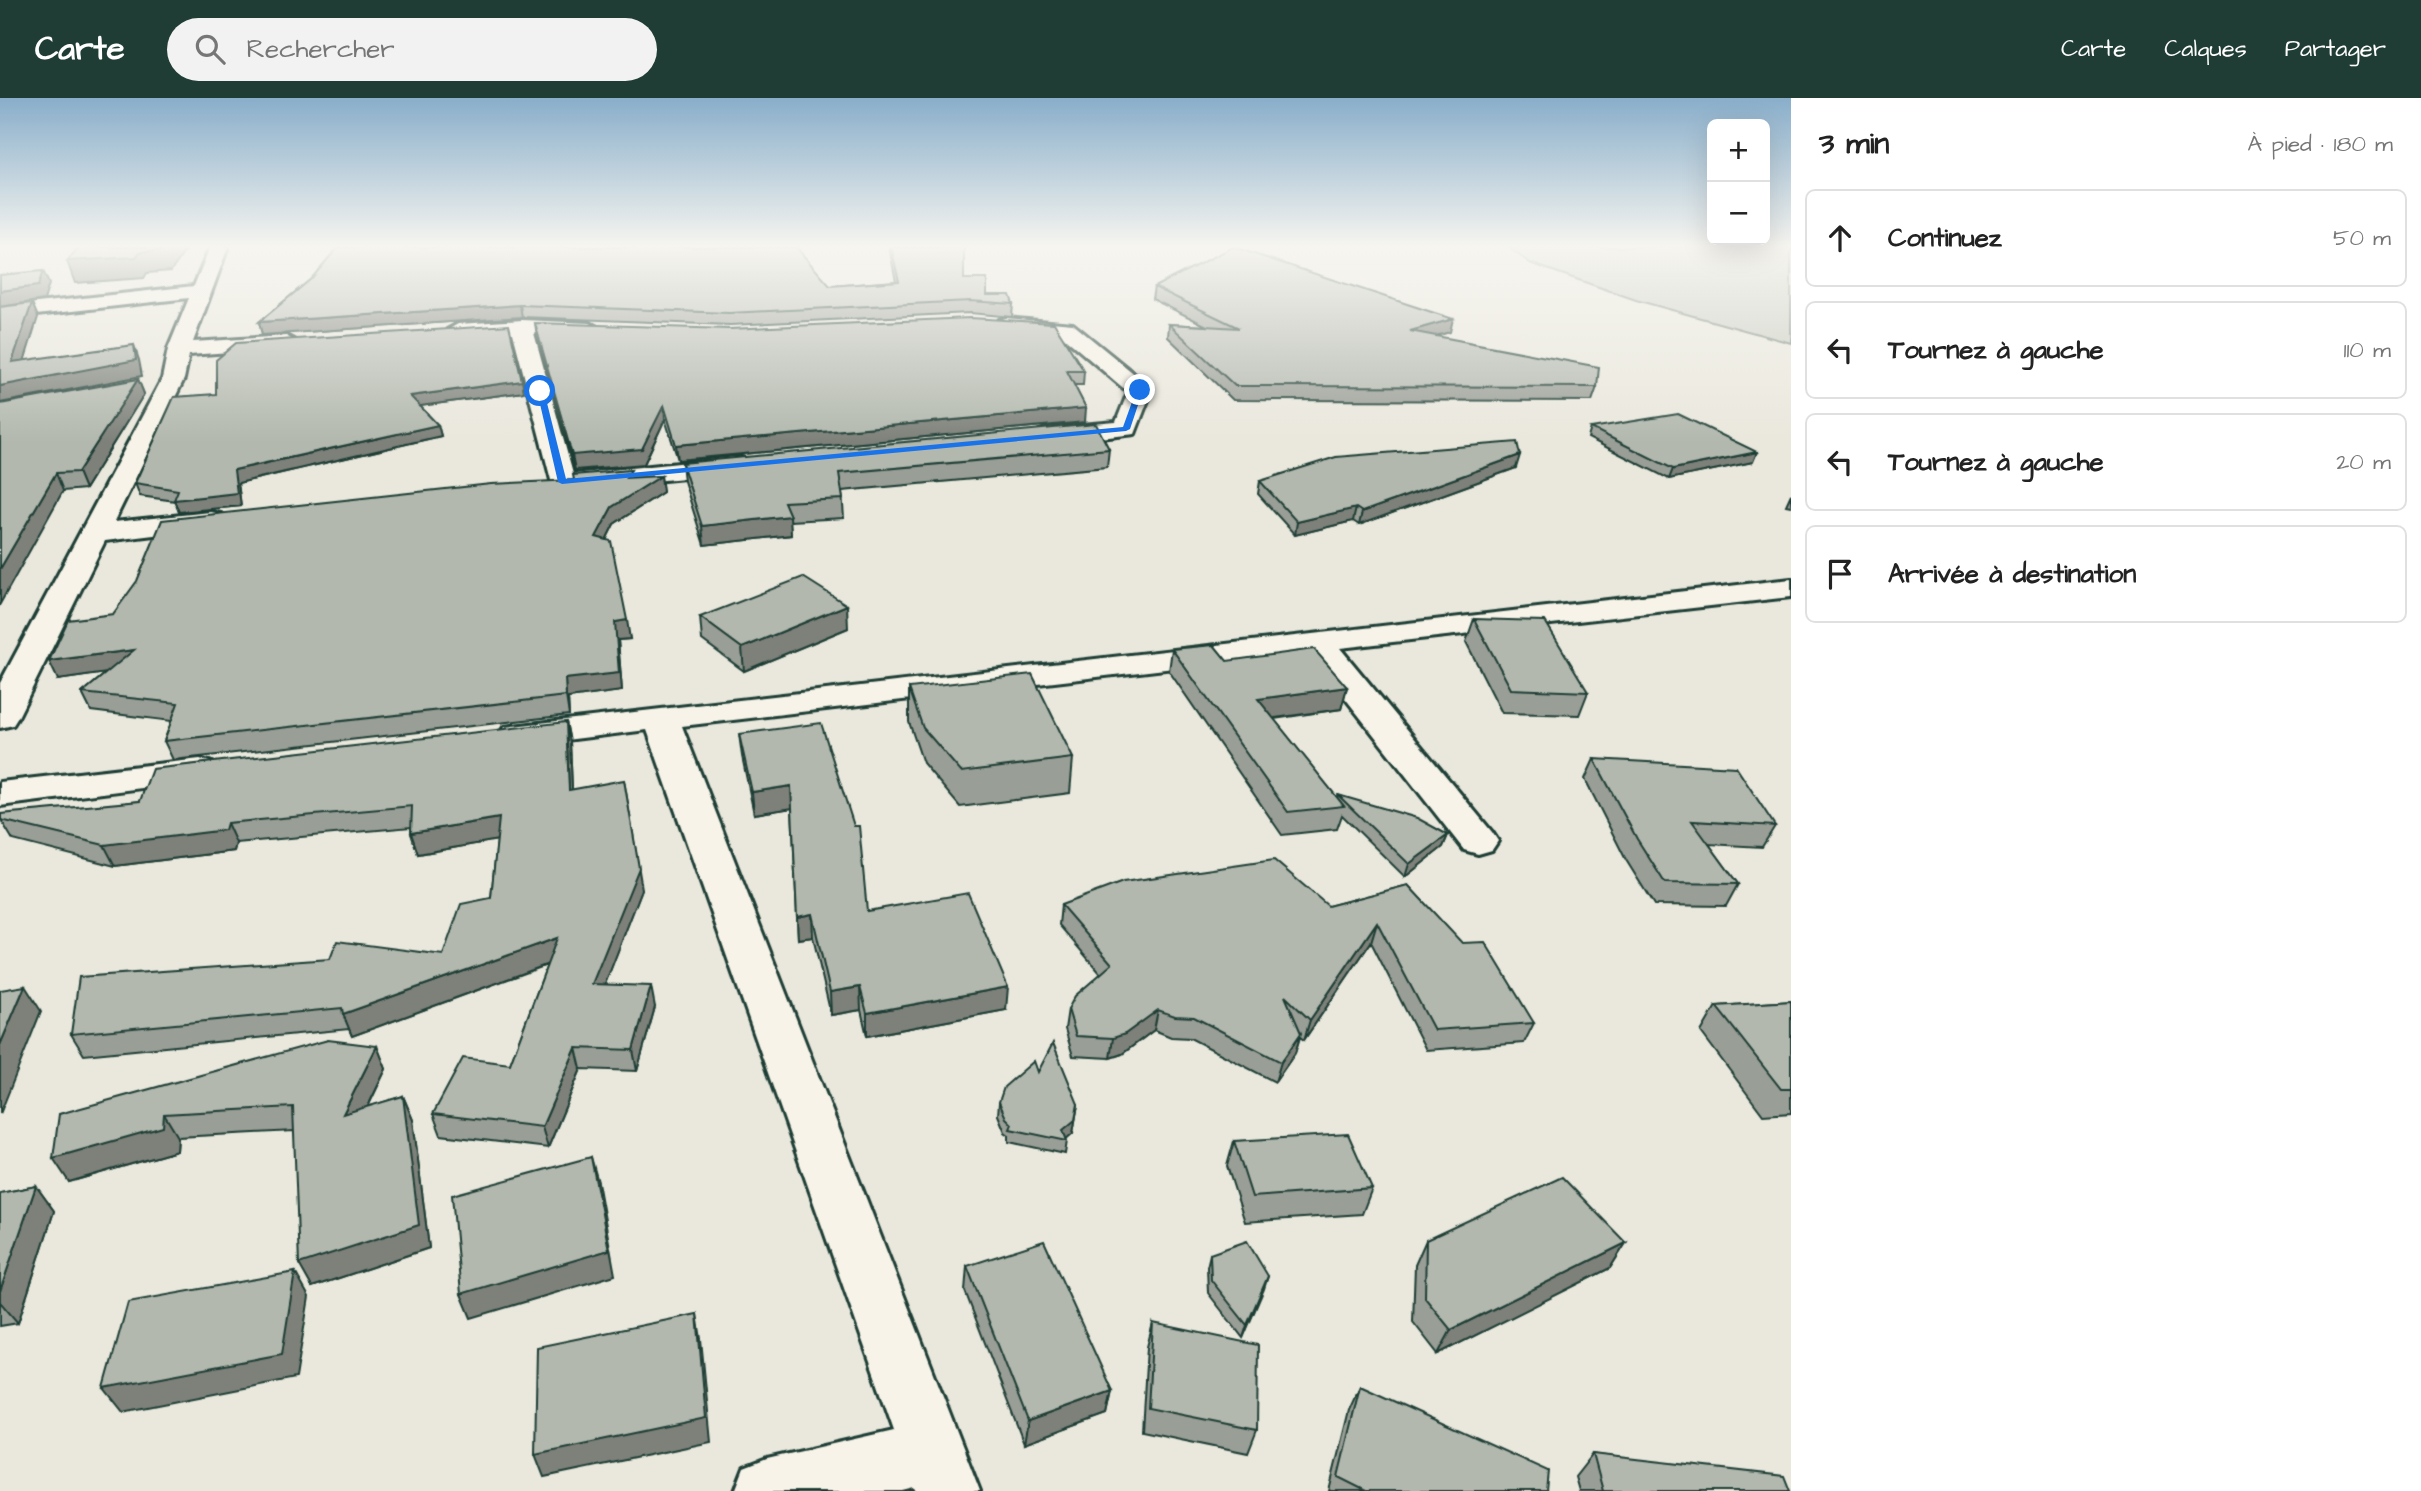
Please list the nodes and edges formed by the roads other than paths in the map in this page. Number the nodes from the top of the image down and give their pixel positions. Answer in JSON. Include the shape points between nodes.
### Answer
{"nodes":[{"id":1,"x":191,"y":312,"type":"edge"},
{"id":2,"x":984,"y":323,"type":"edge"},
{"id":3,"x":522,"y":326,"type":"junction"},
{"id":4,"x":620,"y":330,"type":"edge"},
{"id":5,"x":440,"y":331,"type":"edge"},
{"id":6,"x":316,"y":340,"type":"edge"},
{"id":7,"x":178,"y":349,"type":"junction"},
{"id":8,"x":173,"y":379,"type":"junction"},
{"id":9,"x":147,"y":384,"type":"dead end"},
{"id":10,"x":1030,"y":438,"type":"edge"},
{"id":11,"x":755,"y":464,"type":"edge"},
{"id":12,"x":562,"y":482,"type":"junction"},
{"id":13,"x":535,"y":485,"type":"edge"},
{"id":14,"x":232,"y":518,"type":"edge"},
{"id":15,"x":95,"y":533,"type":"junction"},
{"id":16,"x":1791,"y":588,"type":"edge"},
{"id":17,"x":1317,"y":641,"type":"junction"},
{"id":18,"x":0,"y":716,"type":"edge"},
{"id":19,"x":661,"y":719,"type":"junction"},
{"id":20,"x":482,"y":739,"type":"edge"},
{"id":21,"x":234,"y":767,"type":"edge"},
{"id":22,"x":0,"y":794,"type":"edge"},
{"id":23,"x":1478,"y":841,"type":"dead end"},
{"id":24,"x":942,"y":1472,"type":"edge"},
{"id":25,"x":767,"y":1491,"type":"edge"}],
"edges":[{"from":1,"to":7,"type":"street"},
{"from":2,"to":10,"type":"street","via":[[1066,328],[1140,390],[1126,429]]},
{"from":3,"to":4,"type":"street"},
{"from":3,"to":5,"type":"street"},
{"from":3,"to":12,"type":"street"},
{"from":6,"to":7,"type":"street"},
{"from":7,"to":8,"type":"street"},
{"from":8,"to":9,"type":"street"},
{"from":8,"to":15,"type":"street"},
{"from":11,"to":12,"type":"street"},
{"from":12,"to":13,"type":"street"},
{"from":14,"to":15,"type":"street"},
{"from":15,"to":18,"type":"street"},
{"from":16,"to":17,"type":"street"},
{"from":17,"to":19,"type":"street"},
{"from":17,"to":23,"type":"street"},
{"from":19,"to":20,"type":"street"},
{"from":19,"to":24,"type":"street"},
{"from":21,"to":22,"type":"street"},
{"from":24,"to":25,"type":"street"}]}
